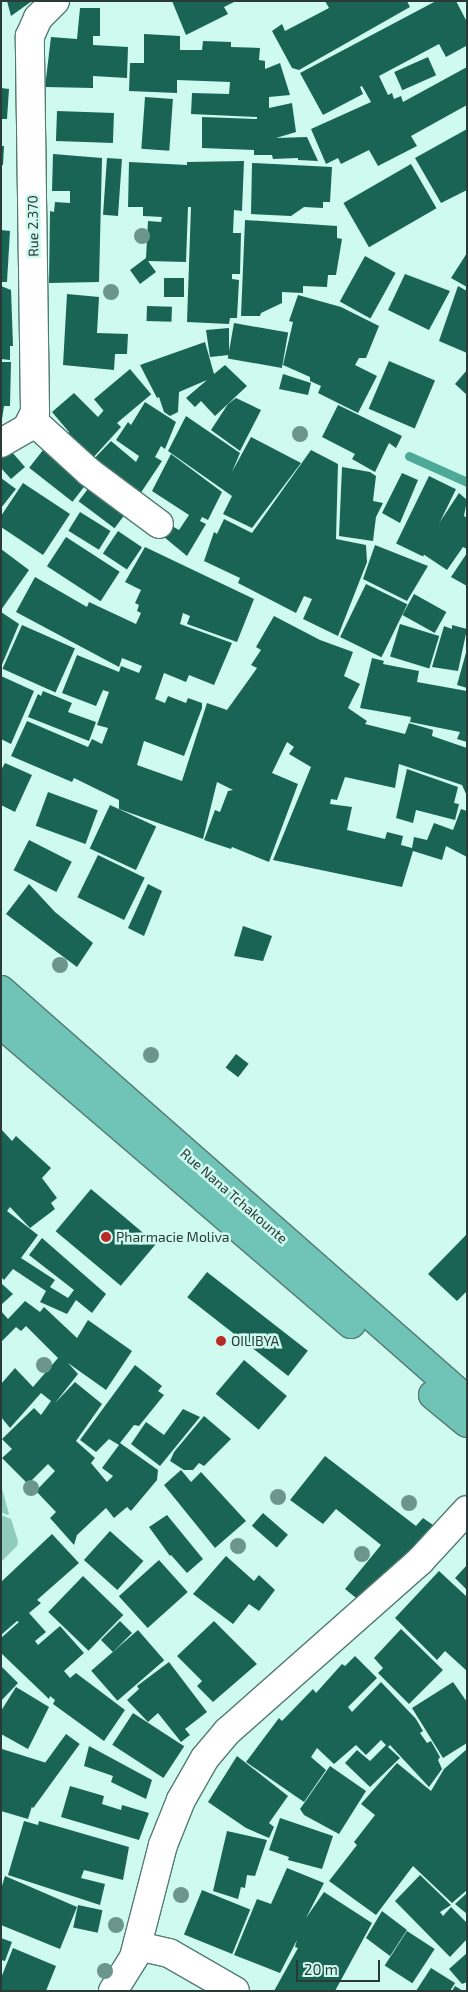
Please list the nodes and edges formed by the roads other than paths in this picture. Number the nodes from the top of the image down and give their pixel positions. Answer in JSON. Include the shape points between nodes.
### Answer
{"nodes":[{"id":1,"x":55,"y":1,"type":"edge"},
{"id":2,"x":33,"y":421,"type":"junction"},
{"id":3,"x":1,"y":443,"type":"edge"},
{"id":4,"x":159,"y":524,"type":"dead end"},
{"id":5,"x":1,"y":990,"type":"edge"},
{"id":6,"x":1,"y":1024,"type":"edge"},
{"id":7,"x":467,"y":1400,"type":"edge"},
{"id":8,"x":467,"y":1424,"type":"edge"},
{"id":9,"x":467,"y":1510,"type":"edge"},
{"id":10,"x":138,"y":1946,"type":"junction"},
{"id":11,"x":113,"y":1991,"type":"edge"},
{"id":12,"x":236,"y":1991,"type":"edge"}],
"edges":[{"from":1,"to":2,"type":"street","name":"Rue 2.370","via":[[38,18],[30,36]]},
{"from":2,"to":3,"type":"street"},
{"from":2,"to":4,"type":"street","via":[[89,472]]},
{"from":5,"to":7,"type":"main road","name":"Rue Nana Tchakounte"},
{"from":6,"to":8,"type":"main road","name":"Rue Nana Tchakounte"},
{"from":9,"to":10,"type":"street","via":[[420,1560],[228,1731],[205,1758],[181,1800],[163,1846],[149,1891]]},
{"from":10,"to":11,"type":"street"},
{"from":10,"to":12,"type":"street","via":[[169,1954]]}]}
